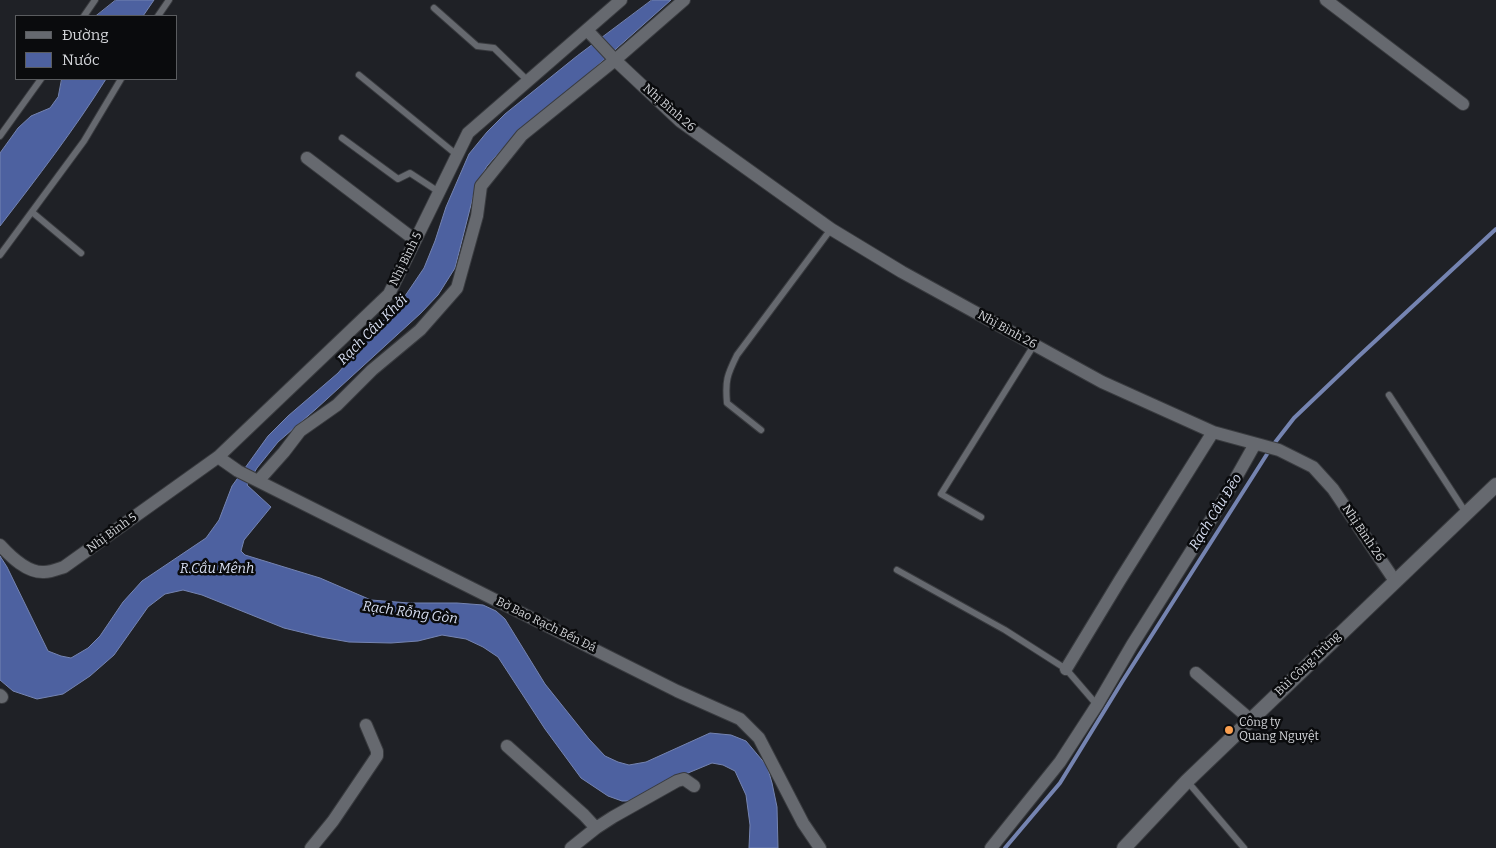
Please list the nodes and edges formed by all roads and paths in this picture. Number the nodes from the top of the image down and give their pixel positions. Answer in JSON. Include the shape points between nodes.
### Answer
{"nodes":[{"id":1,"x":95,"y":0,"type":"edge"},
{"id":2,"x":170,"y":0,"type":"edge"},
{"id":3,"x":621,"y":0,"type":"edge"},
{"id":4,"x":684,"y":0,"type":"edge"},
{"id":5,"x":1326,"y":0,"type":"edge"},
{"id":6,"x":434,"y":8,"type":"dead end"},
{"id":7,"x":85,"y":15,"type":"edge"},
{"id":8,"x":159,"y":15,"type":"edge"},
{"id":9,"x":590,"y":34,"type":"junction"},
{"id":10,"x":613,"y":58,"type":"junction"},
{"id":11,"x":359,"y":75,"type":"dead end"},
{"id":12,"x":40,"y":80,"type":"edge"},
{"id":13,"x":120,"y":80,"type":"edge"},
{"id":14,"x":528,"y":81,"type":"junction"},
{"id":15,"x":1463,"y":104,"type":"dead end"},
{"id":16,"x":0,"y":136,"type":"edge"},
{"id":17,"x":342,"y":138,"type":"dead end"},
{"id":18,"x":457,"y":155,"type":"junction"},
{"id":19,"x":307,"y":158,"type":"dead end"},
{"id":20,"x":439,"y":192,"type":"junction"},
{"id":21,"x":32,"y":212,"type":"junction"},
{"id":22,"x":831,"y":229,"type":"junction"},
{"id":23,"x":415,"y":240,"type":"junction"},
{"id":24,"x":80,"y":253,"type":"dead end"},
{"id":25,"x":0,"y":255,"type":"edge"},
{"id":26,"x":1034,"y":345,"type":"junction"},
{"id":27,"x":1389,"y":395,"type":"dead end"},
{"id":28,"x":761,"y":430,"type":"dead end"},
{"id":29,"x":1213,"y":432,"type":"junction"},
{"id":30,"x":1259,"y":445,"type":"junction"},
{"id":31,"x":218,"y":457,"type":"junction"},
{"id":32,"x":256,"y":479,"type":"junction"},
{"id":33,"x":1496,"y":485,"type":"edge"},
{"id":34,"x":1466,"y":513,"type":"junction"},
{"id":35,"x":981,"y":517,"type":"dead end"},
{"id":36,"x":0,"y":545,"type":"edge"},
{"id":37,"x":897,"y":570,"type":"dead end"},
{"id":38,"x":1395,"y":581,"type":"junction"},
{"id":39,"x":1066,"y":669,"type":"junction"},
{"id":40,"x":1196,"y":673,"type":"dead end"},
{"id":41,"x":1097,"y":705,"type":"junction"},
{"id":42,"x":1250,"y":720,"type":"junction"},
{"id":43,"x":366,"y":725,"type":"dead end"},
{"id":44,"x":507,"y":746,"type":"dead end"},
{"id":45,"x":1187,"y":781,"type":"junction"},
{"id":46,"x":694,"y":786,"type":"dead end"},
{"id":47,"x":596,"y":828,"type":"junction"},
{"id":48,"x":312,"y":848,"type":"edge"},
{"id":49,"x":571,"y":848,"type":"edge"},
{"id":50,"x":820,"y":848,"type":"edge"},
{"id":51,"x":991,"y":848,"type":"edge"},
{"id":52,"x":1124,"y":848,"type":"edge"},
{"id":53,"x":1244,"y":848,"type":"edge"}],
"edges":[{"from":1,"to":7,"type":"lane"},
{"from":2,"to":8,"type":"lane"},
{"from":3,"to":9,"type":"street","name":"Nhị Bình 5"},
{"from":4,"to":10,"type":"street"},
{"from":5,"to":15,"type":"street"},
{"from":6,"to":14,"type":"lane","via":[[477,46],[494,48]]},
{"from":9,"to":10,"type":"street","name":"Nhị Bình 26"},
{"from":9,"to":14,"type":"street","name":"Nhị Bình 5"},
{"from":10,"to":22,"type":"street","name":"Nhị Bình 26","via":[[680,121]]},
{"from":10,"to":32,"type":"street","via":[[522,135],[481,186],[477,216],[457,288],[420,330],[337,404],[300,431]]},
{"from":11,"to":18,"type":"lane"},
{"from":12,"to":16,"type":"lane"},
{"from":13,"to":21,"type":"lane","via":[[84,141]]},
{"from":14,"to":18,"type":"street","name":"Nhị Bình 5","via":[[468,133]]},
{"from":17,"to":20,"type":"lane","via":[[398,178],[410,173]]},
{"from":18,"to":20,"type":"street","name":"Nhị Bình 5"},
{"from":19,"to":23,"type":"street"},
{"from":20,"to":23,"type":"street","name":"Nhị Bình 5"},
{"from":21,"to":24,"type":"lane"},
{"from":21,"to":25,"type":"lane"},
{"from":22,"to":26,"type":"street","name":"Nhị Bình 26"},
{"from":22,"to":28,"type":"lane","via":[[737,355],[728,373],[727,403]]},
{"from":23,"to":31,"type":"street","name":"Nhị Bình 5","via":[[389,294]]},
{"from":26,"to":29,"type":"street","name":"Nhị Bình 26","via":[[1102,382]]},
{"from":26,"to":35,"type":"lane","via":[[942,494]]},
{"from":27,"to":34,"type":"lane"},
{"from":29,"to":30,"type":"street","name":"Nhị Bình 26"},
{"from":29,"to":39,"type":"street"},
{"from":30,"to":38,"type":"street","name":"Nhị Bình 26","via":[[1279,450],[1313,467],[1324,477]]},
{"from":30,"to":41,"type":"street"},
{"from":31,"to":32,"type":"street","name":"Bờ Bao Rạch Bến Đá"},
{"from":31,"to":36,"type":"street","name":"Nhị Bình 5","via":[[64,567],[38,572],[25,567]]},
{"from":32,"to":50,"type":"street","name":"Bờ Bao Rạch Bến Đá","via":[[677,691],[740,719],[758,738],[802,823]]},
{"from":33,"to":34,"type":"street","name":"Bùi Công Trừng"},
{"from":34,"to":38,"type":"street","name":"Bùi Công Trừng"},
{"from":37,"to":39,"type":"lane","via":[[1005,630]]},
{"from":38,"to":42,"type":"street","name":"Bùi Công Trừng"},
{"from":39,"to":41,"type":"lane"},
{"from":40,"to":42,"type":"street"},
{"from":41,"to":51,"type":"street","via":[[1060,762]]},
{"from":42,"to":45,"type":"street","name":"Bùi Công Trừng"},
{"from":43,"to":48,"type":"street","via":[[378,750],[377,756]]},
{"from":44,"to":47,"type":"street"},
{"from":45,"to":52,"type":"street","name":"Bùi Công Trừng"},
{"from":45,"to":53,"type":"lane"},
{"from":46,"to":47,"type":"street","via":[[684,779],[677,781]]},
{"from":47,"to":49,"type":"street"}]}
